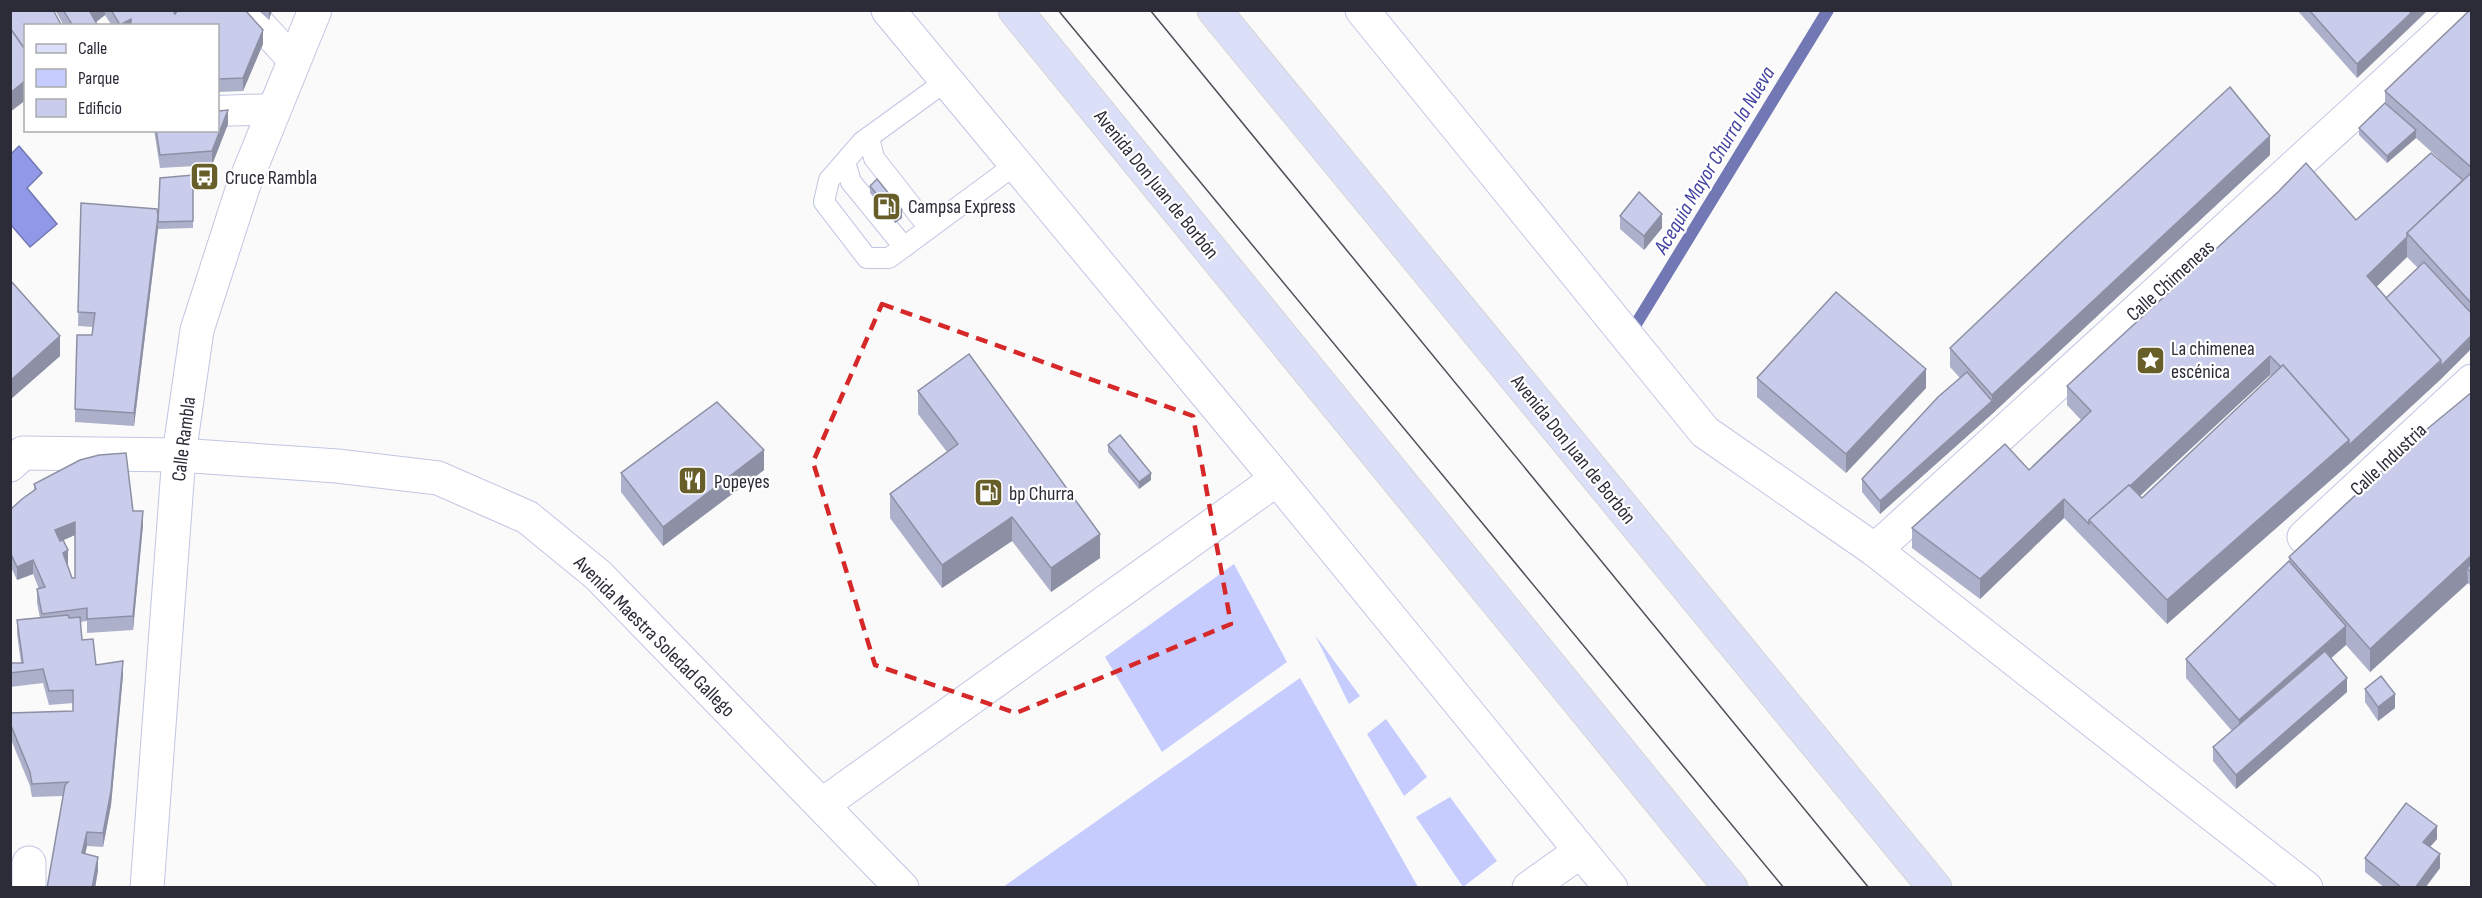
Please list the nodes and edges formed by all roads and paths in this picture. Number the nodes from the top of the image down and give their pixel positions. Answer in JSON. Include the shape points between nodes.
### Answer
{"nodes":[{"id":1,"x":247,"y":10,"type":"edge"},
{"id":2,"x":315,"y":10,"type":"edge"},
{"id":3,"x":888,"y":10,"type":"edge"},
{"id":4,"x":1015,"y":10,"type":"edge"},
{"id":5,"x":1214,"y":10,"type":"edge"},
{"id":6,"x":1362,"y":10,"type":"edge"},
{"id":7,"x":2466,"y":10,"type":"edge"},
{"id":8,"x":293,"y":60,"type":"junction"},
{"id":9,"x":946,"y":81,"type":"junction"},
{"id":10,"x":273,"y":109,"type":"junction"},
{"id":11,"x":219,"y":111,"type":"edge"},
{"id":12,"x":869,"y":137,"type":"junction"},
{"id":13,"x":845,"y":162,"type":"junction"},
{"id":14,"x":1016,"y":164,"type":"junction"},
{"id":15,"x":929,"y":228,"type":"junction"},
{"id":16,"x":904,"y":247,"type":"junction"},
{"id":17,"x":2472,"y":381,"type":"edge"},
{"id":18,"x":14,"y":453,"type":"edge"},
{"id":19,"x":179,"y":455,"type":"junction"},
{"id":20,"x":1277,"y":478,"type":"junction"},
{"id":21,"x":2304,"y":537,"type":"dead end"},
{"id":22,"x":1875,"y":550,"type":"junction"},
{"id":23,"x":822,"y":805,"type":"junction"},
{"id":24,"x":1581,"y":851,"type":"junction"},
{"id":25,"x":147,"y":888,"type":"edge"},
{"id":26,"x":902,"y":888,"type":"edge"},
{"id":27,"x":1529,"y":888,"type":"edge"},
{"id":28,"x":1611,"y":888,"type":"edge"},
{"id":29,"x":1731,"y":888,"type":"edge"},
{"id":30,"x":1935,"y":888,"type":"edge"},
{"id":31,"x":2306,"y":888,"type":"edge"}],
"edges":[{"from":1,"to":8,"type":"street"},
{"from":2,"to":8,"type":"street","name":"Calle Rambla"},
{"from":3,"to":9,"type":"street"},
{"from":4,"to":29,"type":"main road","name":"Avenida Don Juan de Borbón"},
{"from":5,"to":30,"type":"main road","name":"Avenida Don Juan de Borbón"},
{"from":6,"to":22,"type":"street","via":[[1705,432]]},
{"from":7,"to":22,"type":"street","name":"Calle Chimeneas"},
{"from":8,"to":10,"type":"street","name":"Calle Rambla"},
{"from":9,"to":12,"type":"lane"},
{"from":9,"to":14,"type":"street"},
{"from":10,"to":11,"type":"street"},
{"from":10,"to":19,"type":"street","name":"Calle Rambla","via":[[243,187],[197,330]]},
{"from":12,"to":13,"type":"lane"},
{"from":12,"to":15,"type":"lane","via":[[874,158]]},
{"from":13,"to":16,"type":"lane","via":[[851,182]]},
{"from":13,"to":16,"type":"lane","via":[[829,180],[824,202],[867,258],[889,258]]},
{"from":14,"to":15,"type":"lane"},
{"from":14,"to":20,"type":"street"},
{"from":15,"to":16,"type":"lane"},
{"from":17,"to":21,"type":"street","name":"Calle Industria"},
{"from":18,"to":19,"type":"street","name":"Avenida Maestra Soledad Gallego"},
{"from":19,"to":23,"type":"street","name":"Avenida Maestra Soledad Gallego","via":[[337,466],[438,478],[527,517],[598,575]]},
{"from":19,"to":25,"type":"street","name":"Calle Rambla"},
{"from":20,"to":23,"type":"street"},
{"from":20,"to":24,"type":"street"},
{"from":22,"to":31,"type":"street"},
{"from":23,"to":26,"type":"street","name":"Avenida Maestra Soledad Gallego"},
{"from":24,"to":27,"type":"street"},
{"from":24,"to":28,"type":"street"}]}
